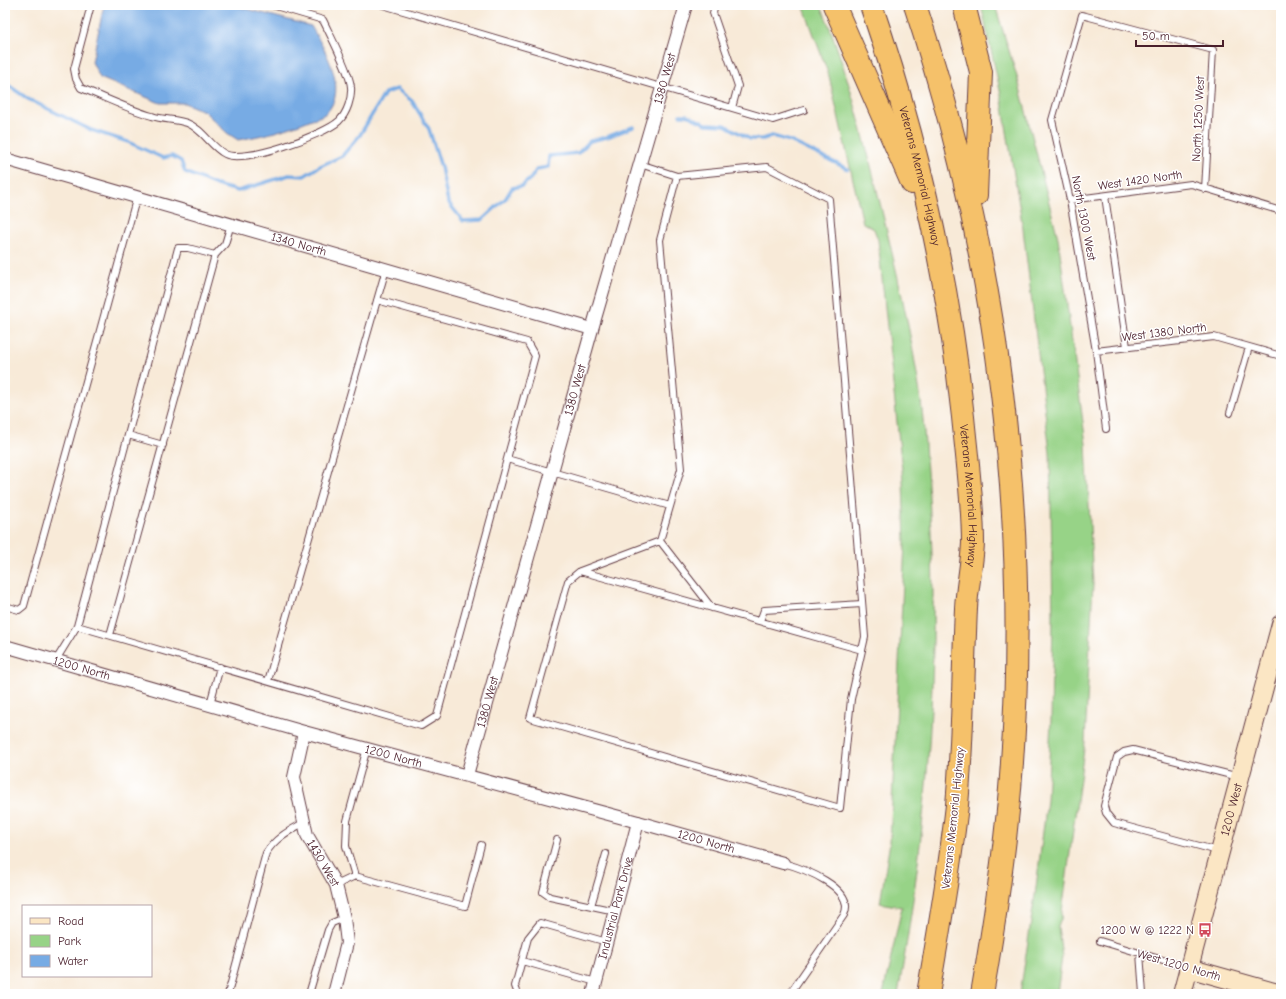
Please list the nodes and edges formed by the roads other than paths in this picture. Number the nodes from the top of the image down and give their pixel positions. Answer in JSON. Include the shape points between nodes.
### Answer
{"nodes":[{"id":1,"x":91,"y":5,"type":"edge"},
{"id":2,"x":272,"y":5,"type":"edge"},
{"id":3,"x":383,"y":5,"type":"edge"},
{"id":4,"x":686,"y":5,"type":"edge"},
{"id":5,"x":715,"y":5,"type":"edge"},
{"id":6,"x":834,"y":5,"type":"edge"},
{"id":7,"x":871,"y":5,"type":"edge"},
{"id":8,"x":916,"y":5,"type":"edge"},
{"id":9,"x":964,"y":5,"type":"edge"},
{"id":10,"x":1082,"y":15,"type":"joint"},
{"id":11,"x":662,"y":87,"type":"junction"},
{"id":12,"x":732,"y":108,"type":"junction"},
{"id":13,"x":804,"y":110,"type":"dead end"},
{"id":14,"x":5,"y":159,"type":"edge"},
{"id":15,"x":640,"y":164,"type":"junction"},
{"id":16,"x":676,"y":176,"type":"junction"},
{"id":17,"x":1205,"y":188,"type":"junction"},
{"id":18,"x":137,"y":196,"type":"junction"},
{"id":19,"x":1105,"y":196,"type":"junction"},
{"id":20,"x":1070,"y":200,"type":"junction"},
{"id":21,"x":1281,"y":211,"type":"edge"},
{"id":22,"x":231,"y":224,"type":"junction"},
{"id":23,"x":975,"y":226,"type":"junction"},
{"id":24,"x":933,"y":229,"type":"junction"},
{"id":25,"x":215,"y":255,"type":"junction"},
{"id":26,"x":386,"y":269,"type":"junction"},
{"id":27,"x":377,"y":300,"type":"junction"},
{"id":28,"x":592,"y":329,"type":"junction"},
{"id":29,"x":1127,"y":347,"type":"junction"},
{"id":30,"x":1249,"y":347,"type":"junction"},
{"id":31,"x":1096,"y":351,"type":"junction"},
{"id":32,"x":1281,"y":356,"type":"edge"},
{"id":33,"x":1230,"y":413,"type":"dead end"},
{"id":34,"x":1106,"y":429,"type":"dead end"},
{"id":35,"x":128,"y":435,"type":"junction"},
{"id":36,"x":163,"y":445,"type":"junction"},
{"id":37,"x":507,"y":459,"type":"junction"},
{"id":38,"x":552,"y":472,"type":"junction"},
{"id":39,"x":670,"y":506,"type":"junction"},
{"id":40,"x":660,"y":540,"type":"junction"},
{"id":41,"x":580,"y":571,"type":"junction"},
{"id":42,"x":862,"y":604,"type":"junction"},
{"id":43,"x":5,"y":606,"type":"edge"},
{"id":44,"x":712,"y":608,"type":"junction"},
{"id":45,"x":760,"y":621,"type":"junction"},
{"id":46,"x":76,"y":626,"type":"junction"},
{"id":47,"x":110,"y":635,"type":"junction"},
{"id":48,"x":1280,"y":635,"type":"edge"},
{"id":49,"x":5,"y":646,"type":"edge"},
{"id":50,"x":862,"y":650,"type":"junction"},
{"id":51,"x":56,"y":660,"type":"junction"},
{"id":52,"x":220,"y":667,"type":"junction"},
{"id":53,"x":268,"y":681,"type":"junction"},
{"id":54,"x":210,"y":704,"type":"junction"},
{"id":55,"x":304,"y":732,"type":"junction"},
{"id":56,"x":367,"y":748,"type":"junction"},
{"id":57,"x":467,"y":776,"type":"junction"},
{"id":58,"x":1240,"y":778,"type":"junction"},
{"id":59,"x":304,"y":822,"type":"junction"},
{"id":60,"x":638,"y":822,"type":"junction"},
{"id":61,"x":557,"y":840,"type":"dead end"},
{"id":62,"x":481,"y":845,"type":"dead end"},
{"id":63,"x":1219,"y":852,"type":"junction"},
{"id":64,"x":606,"y":854,"type":"dead end"},
{"id":65,"x":783,"y":863,"type":"joint"},
{"id":66,"x":355,"y":876,"type":"junction"},
{"id":67,"x":336,"y":885,"type":"junction"},
{"id":68,"x":591,"y":906,"type":"junction"},
{"id":69,"x":615,"y":912,"type":"junction"},
{"id":70,"x":344,"y":918,"type":"junction"},
{"id":71,"x":1100,"y":941,"type":"dead end"},
{"id":72,"x":607,"y":942,"type":"junction"},
{"id":73,"x":1140,"y":953,"type":"junction"},
{"id":74,"x":522,"y":961,"type":"junction"},
{"id":75,"x":1188,"y":968,"type":"junction"},
{"id":76,"x":596,"y":982,"type":"junction"},
{"id":77,"x":793,"y":989,"type":"dead end"},
{"id":78,"x":228,"y":994,"type":"edge"},
{"id":79,"x":310,"y":994,"type":"edge"},
{"id":80,"x":334,"y":994,"type":"edge"},
{"id":81,"x":518,"y":994,"type":"edge"},
{"id":82,"x":593,"y":994,"type":"edge"},
{"id":83,"x":928,"y":994,"type":"edge"},
{"id":84,"x":982,"y":994,"type":"edge"},
{"id":85,"x":1143,"y":994,"type":"edge"},
{"id":86,"x":1182,"y":994,"type":"edge"},
{"id":87,"x":1281,"y":994,"type":"edge"}],
"edges":[{"from":1,"to":2,"type":"lane","via":[[74,69],[81,88],[153,117],[188,123],[225,154],[241,156],[273,150],[326,130],[345,113],[350,99],[351,87],[343,63],[323,20]]},
{"from":3,"to":11,"type":"lane"},
{"from":4,"to":11,"type":"street","name":"1380 West"},
{"from":5,"to":12,"type":"lane","via":[[713,13],[738,86]]},
{"from":6,"to":24,"type":"highway"},
{"from":7,"to":24,"type":"highway","name":"Veterans Memorial Highway","via":[[914,146]]},
{"from":8,"to":23,"type":"highway","via":[[944,97]]},
{"from":9,"to":23,"type":"highway","via":[[981,72]]},
{"from":10,"to":17,"type":"lane","name":"North 1250 West","via":[[1213,50]]},
{"from":10,"to":20,"type":"lane","name":"North 1300 West","via":[[1052,120]]},
{"from":11,"to":12,"type":"lane"},
{"from":11,"to":15,"type":"street","name":"1380 West"},
{"from":12,"to":13,"type":"lane","via":[[773,120]]},
{"from":14,"to":18,"type":"street","name":"1340 North"},
{"from":15,"to":16,"type":"lane"},
{"from":15,"to":28,"type":"street","name":"1380 West"},
{"from":16,"to":39,"type":"lane","via":[[660,240],[681,469]]},
{"from":16,"to":42,"type":"lane","via":[[767,167],[829,200]]},
{"from":17,"to":19,"type":"lane","name":"West 1420 North","via":[[1191,184]]},
{"from":17,"to":21,"type":"lane","name":"West 1420 North"},
{"from":18,"to":22,"type":"street","name":"1340 North"},
{"from":18,"to":43,"type":"lane","via":[[24,606],[19,610]]},
{"from":19,"to":20,"type":"lane","name":"West 1420 North"},
{"from":19,"to":29,"type":"lane"},
{"from":20,"to":31,"type":"lane","name":"North 1300 West"},
{"from":22,"to":25,"type":"lane","via":[[225,244]]},
{"from":22,"to":26,"type":"street","name":"1340 North"},
{"from":23,"to":84,"type":"highway","via":[[990,307],[1005,416],[1014,530],[1016,610],[1015,706],[1009,795],[1001,874]]},
{"from":24,"to":83,"type":"highway","name":"Veterans Memorial Highway","via":[[959,384],[972,543],[966,607],[957,805]]},
{"from":25,"to":35,"type":"lane","via":[[178,248]]},
{"from":25,"to":36,"type":"lane"},
{"from":26,"to":27,"type":"lane"},
{"from":26,"to":28,"type":"street","name":"1340 North"},
{"from":27,"to":37,"type":"lane","via":[[527,342],[535,356]]},
{"from":27,"to":53,"type":"lane"},
{"from":28,"to":38,"type":"street","name":"1380 West"},
{"from":29,"to":30,"type":"lane","name":"West 1380 North","via":[[1214,337]]},
{"from":29,"to":31,"type":"lane","name":"West 1380 North"},
{"from":30,"to":32,"type":"lane","name":"West 1380 North"},
{"from":30,"to":33,"type":"lane"},
{"from":31,"to":34,"type":"lane","name":"North 1300 West"},
{"from":35,"to":36,"type":"lane"},
{"from":35,"to":46,"type":"lane"},
{"from":36,"to":47,"type":"lane"},
{"from":37,"to":38,"type":"lane"},
{"from":37,"to":53,"type":"lane","via":[[437,716],[421,726]]},
{"from":38,"to":39,"type":"lane"},
{"from":38,"to":57,"type":"street","name":"1380 West"},
{"from":39,"to":40,"type":"lane"},
{"from":40,"to":41,"type":"lane"},
{"from":40,"to":44,"type":"lane"},
{"from":41,"to":44,"type":"lane"},
{"from":41,"to":50,"type":"lane","via":[[568,581],[530,718],[840,808],[851,699]]},
{"from":42,"to":45,"type":"lane","via":[[764,610]]},
{"from":42,"to":50,"type":"lane","via":[[865,637]]},
{"from":44,"to":45,"type":"lane"},
{"from":45,"to":50,"type":"lane"},
{"from":46,"to":47,"type":"lane"},
{"from":46,"to":51,"type":"lane"},
{"from":47,"to":52,"type":"lane"},
{"from":48,"to":58,"type":"street","name":"1200 West"},
{"from":49,"to":51,"type":"street","name":"1200 North"},
{"from":51,"to":54,"type":"street","name":"1200 North"},
{"from":52,"to":53,"type":"lane"},
{"from":52,"to":54,"type":"lane"},
{"from":54,"to":55,"type":"street","name":"1200 North"},
{"from":55,"to":56,"type":"street","name":"1200 North"},
{"from":55,"to":59,"type":"street","name":"1430 West","via":[[294,777]]},
{"from":56,"to":57,"type":"street","name":"1200 North"},
{"from":56,"to":66,"type":"lane","via":[[347,821],[346,846]]},
{"from":57,"to":60,"type":"street","name":"1200 North"},
{"from":58,"to":63,"type":"street","name":"1200 West"},
{"from":58,"to":63,"type":"lane","via":[[1133,750],[1117,757],[1104,806],[1114,824]]},
{"from":59,"to":67,"type":"street","name":"1430 West","via":[[307,835]]},
{"from":59,"to":78,"type":"lane","via":[[272,842],[266,853]]},
{"from":60,"to":65,"type":"street","name":"1200 North"},
{"from":60,"to":69,"type":"street","name":"Industrial Park Drive"},
{"from":61,"to":68,"type":"lane","via":[[543,892],[550,897]]},
{"from":62,"to":66,"type":"lane","via":[[465,906]]},
{"from":63,"to":75,"type":"street","name":"1200 West"},
{"from":64,"to":68,"type":"lane"},
{"from":65,"to":77,"type":"lane","via":[[820,876],[838,891],[847,903],[844,915]]},
{"from":66,"to":67,"type":"lane"},
{"from":67,"to":70,"type":"street","name":"1430 West"},
{"from":68,"to":69,"type":"lane"},
{"from":69,"to":72,"type":"street","name":"Industrial Park Drive"},
{"from":70,"to":79,"type":"lane","via":[[332,923],[328,930]]},
{"from":70,"to":80,"type":"street","name":"1430 West","via":[[347,943]]},
{"from":71,"to":73,"type":"lane","name":"West 1200 North"},
{"from":72,"to":74,"type":"lane","via":[[540,923],[528,938]]},
{"from":72,"to":76,"type":"street","name":"Industrial Park Drive"},
{"from":73,"to":75,"type":"lane","name":"West 1200 North"},
{"from":73,"to":85,"type":"lane"},
{"from":74,"to":76,"type":"lane"},
{"from":74,"to":81,"type":"lane","via":[[515,986]]},
{"from":75,"to":86,"type":"street","name":"1200 West"},
{"from":75,"to":87,"type":"street","name":"West 1200 North"},
{"from":76,"to":82,"type":"street","name":"Industrial Park Drive"}]}
